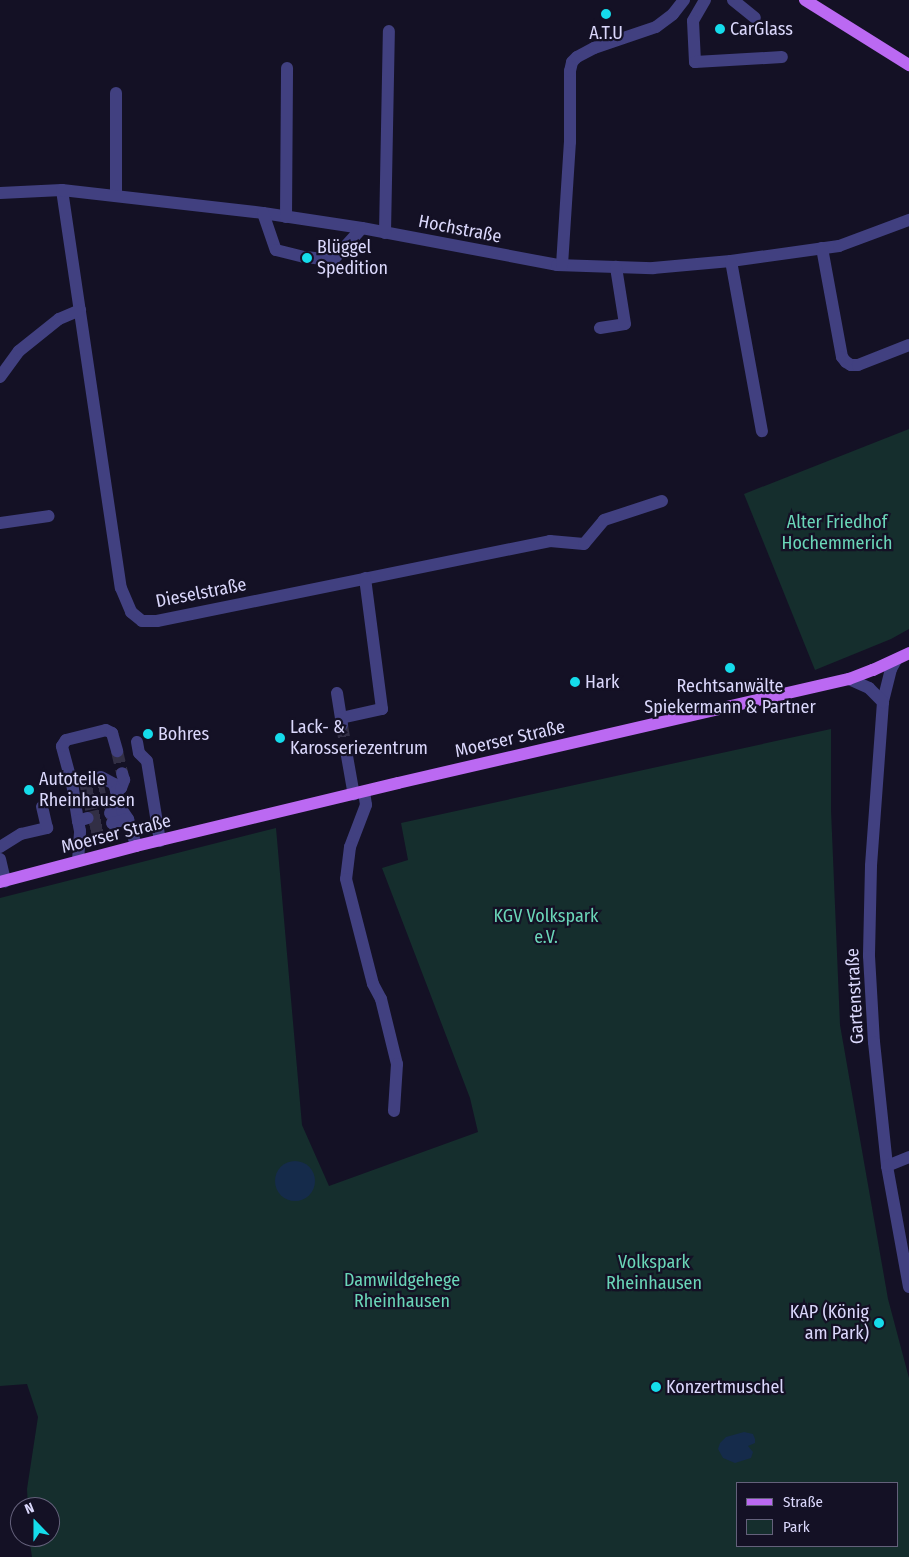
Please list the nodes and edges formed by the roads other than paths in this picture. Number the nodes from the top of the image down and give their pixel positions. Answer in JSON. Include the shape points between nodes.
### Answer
{"nodes":[{"id":1,"x":684,"y":0,"type":"edge"},
{"id":2,"x":705,"y":0,"type":"edge"},
{"id":3,"x":733,"y":0,"type":"edge"},
{"id":4,"x":805,"y":0,"type":"edge"},
{"id":5,"x":819,"y":4,"type":"edge"},
{"id":6,"x":756,"y":18,"type":"dead end"},
{"id":7,"x":389,"y":31,"type":"dead end"},
{"id":8,"x":782,"y":57,"type":"dead end"},
{"id":9,"x":909,"y":65,"type":"edge"},
{"id":10,"x":288,"y":68,"type":"dead end"},
{"id":11,"x":116,"y":93,"type":"dead end"},
{"id":12,"x":62,"y":190,"type":"junction"},
{"id":13,"x":0,"y":193,"type":"edge"},
{"id":14,"x":116,"y":196,"type":"junction"},
{"id":15,"x":263,"y":213,"type":"junction"},
{"id":16,"x":286,"y":217,"type":"junction"},
{"id":17,"x":909,"y":220,"type":"edge"},
{"id":18,"x":362,"y":228,"type":"junction"},
{"id":19,"x":385,"y":233,"type":"junction"},
{"id":20,"x":822,"y":248,"type":"junction"},
{"id":21,"x":731,"y":261,"type":"junction"},
{"id":22,"x":562,"y":265,"type":"junction"},
{"id":23,"x":616,"y":267,"type":"junction"},
{"id":24,"x":80,"y":310,"type":"junction"},
{"id":25,"x":600,"y":328,"type":"dead end"},
{"id":26,"x":909,"y":345,"type":"edge"},
{"id":27,"x":0,"y":377,"type":"edge"},
{"id":28,"x":762,"y":431,"type":"dead end"},
{"id":29,"x":662,"y":500,"type":"dead end"},
{"id":30,"x":48,"y":516,"type":"dead end"},
{"id":31,"x":0,"y":523,"type":"edge"},
{"id":32,"x":365,"y":578,"type":"junction"},
{"id":33,"x":909,"y":653,"type":"edge"},
{"id":34,"x":896,"y":660,"type":"junction"},
{"id":35,"x":849,"y":679,"type":"junction"},
{"id":36,"x":337,"y":693,"type":"dead end"},
{"id":37,"x":883,"y":702,"type":"junction"},
{"id":38,"x":137,"y":742,"type":"dead end"},
{"id":39,"x":117,"y":751,"type":"tunnel mouth"},
{"id":40,"x":348,"y":756,"type":"tunnel mouth"},
{"id":41,"x":122,"y":773,"type":"dead end"},
{"id":42,"x":359,"y":793,"type":"junction"},
{"id":43,"x":42,"y":807,"type":"dead end"},
{"id":44,"x":160,"y":840,"type":"junction"},
{"id":45,"x":136,"y":846,"type":"junction"},
{"id":46,"x":0,"y":847,"type":"edge"},
{"id":47,"x":0,"y":859,"type":"edge"},
{"id":48,"x":78,"y":861,"type":"junction"},
{"id":49,"x":2,"y":881,"type":"edge"},
{"id":50,"x":394,"y":1111,"type":"dead end"},
{"id":51,"x":909,"y":1157,"type":"edge"},
{"id":52,"x":887,"y":1166,"type":"junction"},
{"id":53,"x":909,"y":1287,"type":"edge"}],
"edges":[{"from":1,"to":22,"type":"street","via":[[656,27],[594,48],[572,62]]},
{"from":2,"to":8,"type":"street","via":[[693,21],[696,62]]},
{"from":3,"to":6,"type":"street"},
{"from":4,"to":5,"type":"main road"},
{"from":5,"to":9,"type":"main road"},
{"from":7,"to":19,"type":"street"},
{"from":10,"to":16,"type":"street"},
{"from":11,"to":14,"type":"street"},
{"from":12,"to":13,"type":"street","name":"Hochstraße"},
{"from":12,"to":14,"type":"street","name":"Hochstraße"},
{"from":12,"to":24,"type":"street","name":"Dieselstraße"},
{"from":14,"to":15,"type":"street","name":"Hochstraße"},
{"from":15,"to":16,"type":"street","name":"Hochstraße"},
{"from":15,"to":18,"type":"street","via":[[276,250],[306,257],[333,260]]},
{"from":16,"to":18,"type":"street","name":"Hochstraße"},
{"from":17,"to":20,"type":"street","name":"Hochstraße","via":[[839,246]]},
{"from":18,"to":19,"type":"street","name":"Hochstraße"},
{"from":19,"to":22,"type":"street","name":"Hochstraße"},
{"from":20,"to":21,"type":"street","name":"Hochstraße"},
{"from":20,"to":26,"type":"street","via":[[842,357],[846,362],[858,365]]},
{"from":21,"to":23,"type":"street","name":"Hochstraße","via":[[653,268]]},
{"from":21,"to":28,"type":"street"},
{"from":22,"to":23,"type":"street","name":"Hochstraße"},
{"from":23,"to":25,"type":"street","via":[[625,324]]},
{"from":24,"to":27,"type":"street","via":[[59,319],[19,351]]},
{"from":24,"to":32,"type":"street","name":"Dieselstraße","via":[[121,588],[131,612],[142,621],[157,621]]},
{"from":29,"to":32,"type":"street","name":"Dieselstraße","via":[[604,520],[584,544],[550,540]]},
{"from":30,"to":31,"type":"street"},
{"from":32,"to":36,"type":"street","via":[[382,710],[342,721]]},
{"from":33,"to":34,"type":"main road","name":"Moerser Straße"},
{"from":34,"to":35,"type":"main road","name":"Moerser Straße"},
{"from":34,"to":37,"type":"street","name":"Gartenstraße"},
{"from":35,"to":37,"type":"street","via":[[869,688]]},
{"from":35,"to":42,"type":"main road","name":"Moerser Straße"},
{"from":37,"to":52,"type":"street","name":"Gartenstraße","via":[[871,866],[869,956]]},
{"from":38,"to":44,"type":"street","via":[[139,753],[147,761]]},
{"from":39,"to":48,"type":"street","via":[[112,734],[106,730],[66,740],[62,746],[84,824]]},
{"from":40,"to":42,"type":"street"},
{"from":41,"to":45,"type":"street","via":[[121,788],[110,789],[118,816]]},
{"from":42,"to":44,"type":"main road","name":"Moerser Straße"},
{"from":42,"to":50,"type":"street","via":[[366,805],[350,847],[346,879],[396,1064]]},
{"from":43,"to":46,"type":"street","via":[[47,828],[22,834]]},
{"from":44,"to":45,"type":"main road","name":"Moerser Straße"},
{"from":45,"to":48,"type":"main road","name":"Moerser Straße"},
{"from":47,"to":49,"type":"street"},
{"from":48,"to":49,"type":"main road","name":"Moerser Straße"},
{"from":51,"to":52,"type":"street"},
{"from":52,"to":53,"type":"street","name":"Gartenstraße"}]}
